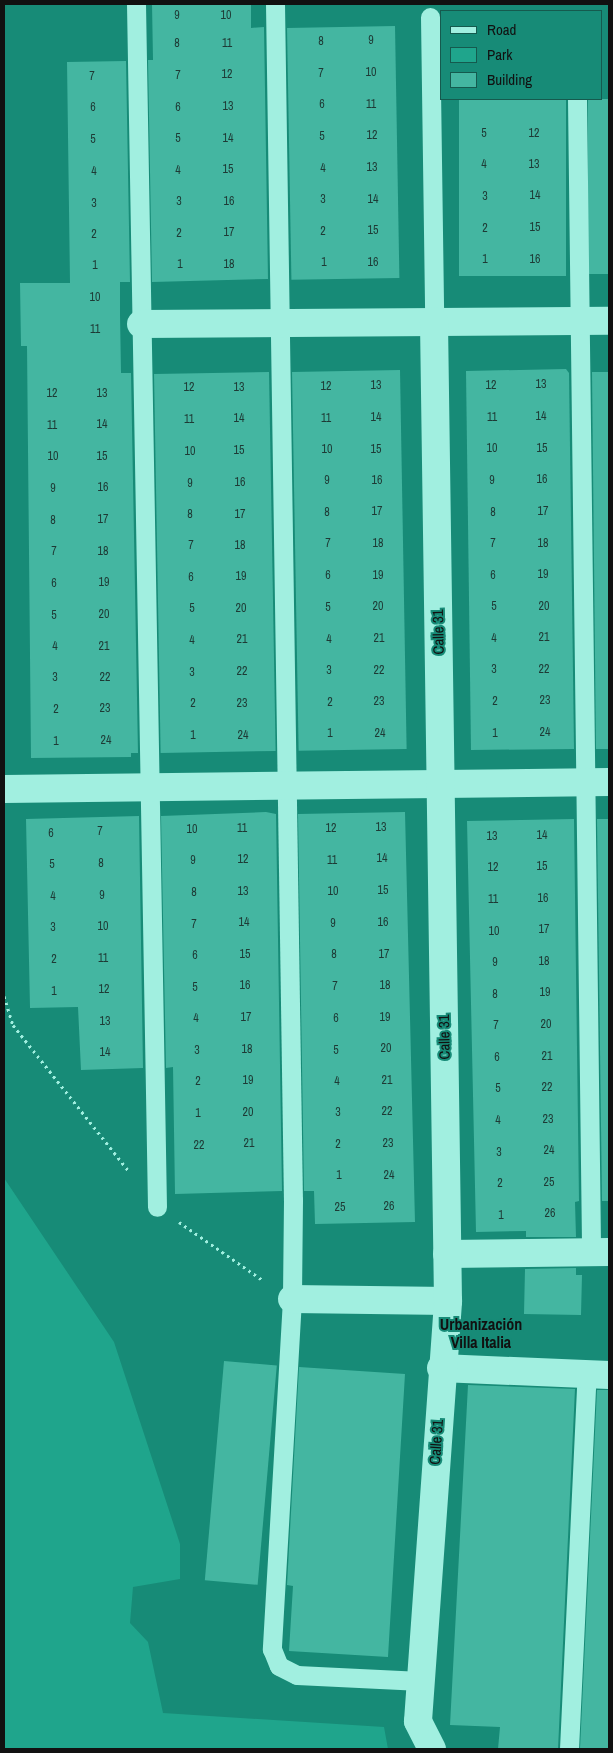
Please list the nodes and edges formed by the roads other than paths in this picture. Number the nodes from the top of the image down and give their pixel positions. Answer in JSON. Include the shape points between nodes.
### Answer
{"nodes":[{"id":1,"x":136,"y":4,"type":"edge"},
{"id":2,"x":275,"y":4,"type":"edge"},
{"id":3,"x":430,"y":17,"type":"dead end"},
{"id":4,"x":577,"y":100,"type":"edge"},
{"id":5,"x":609,"y":320,"type":"edge"},
{"id":6,"x":434,"y":321,"type":"junction"},
{"id":7,"x":580,"y":321,"type":"junction"},
{"id":8,"x":280,"y":323,"type":"junction"},
{"id":9,"x":141,"y":324,"type":"junction"},
{"id":10,"x":598,"y":782,"type":"edge"},
{"id":11,"x":440,"y":784,"type":"junction"},
{"id":12,"x":287,"y":786,"type":"junction"},
{"id":13,"x":149,"y":787,"type":"junction"},
{"id":14,"x":4,"y":789,"type":"edge"},
{"id":15,"x":157,"y":1206,"type":"dead end"},
{"id":16,"x":600,"y":1252,"type":"edge"},
{"id":17,"x":447,"y":1254,"type":"junction"},
{"id":18,"x":292,"y":1299,"type":"junction"},
{"id":19,"x":448,"y":1301,"type":"junction"},
{"id":20,"x":441,"y":1368,"type":"junction"},
{"id":21,"x":598,"y":1375,"type":"edge"},
{"id":22,"x":421,"y":1681,"type":"junction"},
{"id":23,"x":432,"y":1749,"type":"edge"},
{"id":24,"x":569,"y":1749,"type":"edge"}],
"edges":[{"from":1,"to":9,"type":"lane"},
{"from":2,"to":8,"type":"lane"},
{"from":3,"to":6,"type":"lane"},
{"from":4,"to":7,"type":"lane"},
{"from":5,"to":7,"type":"street"},
{"from":6,"to":7,"type":"street"},
{"from":6,"to":8,"type":"street"},
{"from":6,"to":11,"type":"street","name":"Calle 31"},
{"from":7,"to":10,"type":"lane"},
{"from":8,"to":9,"type":"street"},
{"from":8,"to":12,"type":"lane"},
{"from":9,"to":13,"type":"lane"},
{"from":10,"to":11,"type":"street"},
{"from":10,"to":16,"type":"lane"},
{"from":11,"to":12,"type":"street"},
{"from":11,"to":17,"type":"street","name":"Calle 31"},
{"from":12,"to":13,"type":"street"},
{"from":12,"to":18,"type":"lane"},
{"from":13,"to":14,"type":"street"},
{"from":13,"to":15,"type":"lane"},
{"from":16,"to":17,"type":"street"},
{"from":17,"to":19,"type":"street","name":"Calle 31"},
{"from":18,"to":19,"type":"street"},
{"from":18,"to":22,"type":"lane","via":[[272,1649],[279,1666],[297,1675]]},
{"from":19,"to":20,"type":"street","name":"Calle 31"},
{"from":20,"to":21,"type":"street"},
{"from":20,"to":22,"type":"street","name":"Calle 31"},
{"from":21,"to":24,"type":"lane"},
{"from":22,"to":23,"type":"street","name":"Calle 31","via":[[418,1721]]}]}
